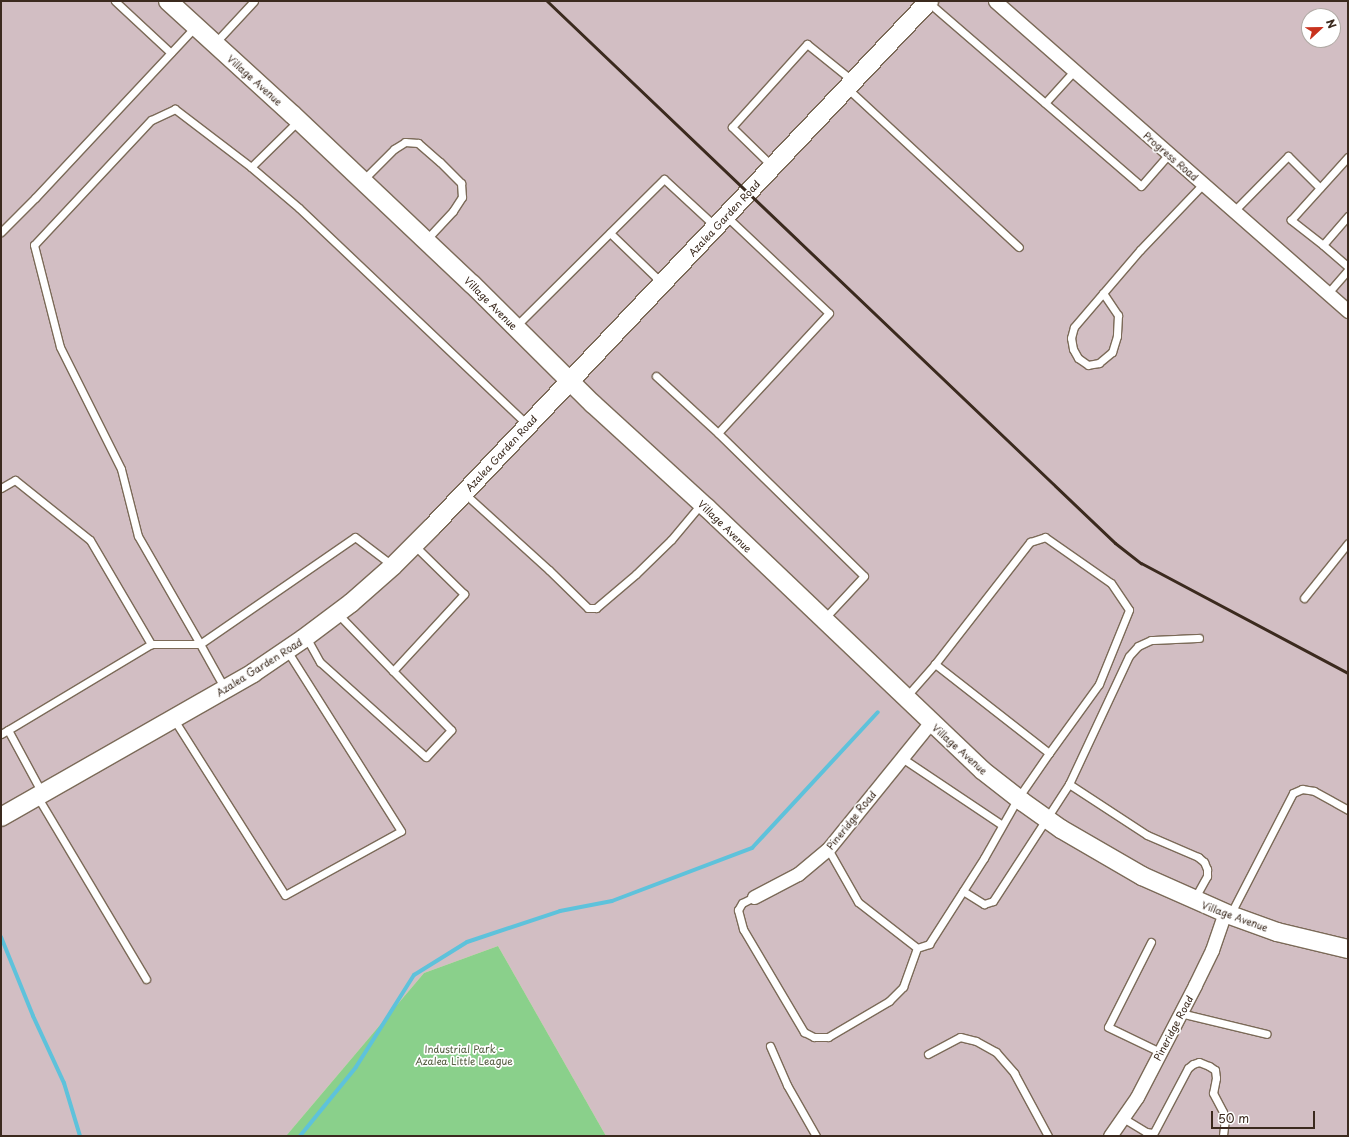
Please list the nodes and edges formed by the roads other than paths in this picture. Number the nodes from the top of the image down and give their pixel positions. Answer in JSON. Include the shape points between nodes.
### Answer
{"nodes":[{"id":1,"x":115,"y":1,"type":"edge"},
{"id":2,"x":168,"y":1,"type":"edge"},
{"id":3,"x":254,"y":1,"type":"edge"},
{"id":4,"x":995,"y":1,"type":"edge"},
{"id":5,"x":929,"y":2,"type":"edge"},
{"id":6,"x":196,"y":26,"type":"junction"},
{"id":7,"x":215,"y":43,"type":"junction"},
{"id":8,"x":171,"y":53,"type":"junction"},
{"id":9,"x":1074,"y":71,"type":"junction"},
{"id":10,"x":850,"y":85,"type":"junction"},
{"id":11,"x":1045,"y":103,"type":"junction"},
{"id":12,"x":299,"y":120,"type":"junction"},
{"id":13,"x":1169,"y":154,"type":"junction"},
{"id":14,"x":1348,"y":157,"type":"edge"},
{"id":15,"x":251,"y":167,"type":"junction"},
{"id":16,"x":773,"y":167,"type":"junction"},
{"id":17,"x":363,"y":181,"type":"junction"},
{"id":18,"x":1203,"y":184,"type":"junction"},
{"id":19,"x":1320,"y":188,"type":"junction"},
{"id":20,"x":1234,"y":211,"type":"junction"},
{"id":21,"x":1348,"y":216,"type":"edge"},
{"id":22,"x":721,"y":222,"type":"junction"},
{"id":23,"x":1,"y":232,"type":"edge"},
{"id":24,"x":610,"y":233,"type":"junction"},
{"id":25,"x":426,"y":240,"type":"junction"},
{"id":26,"x":1323,"y":245,"type":"junction"},
{"id":27,"x":1019,"y":247,"type":"dead end"},
{"id":28,"x":1348,"y":268,"type":"edge"},
{"id":29,"x":662,"y":284,"type":"junction"},
{"id":30,"x":1104,"y":293,"type":"junction"},
{"id":31,"x":1328,"y":293,"type":"junction"},
{"id":32,"x":1348,"y":311,"type":"edge"},
{"id":33,"x":515,"y":327,"type":"junction"},
{"id":34,"x":656,"y":376,"type":"dead end"},
{"id":35,"x":569,"y":381,"type":"junction"},
{"id":36,"x":528,"y":425,"type":"junction"},
{"id":37,"x":718,"y":433,"type":"junction"},
{"id":38,"x":1,"y":488,"type":"edge"},
{"id":39,"x":464,"y":493,"type":"junction"},
{"id":40,"x":702,"y":504,"type":"junction"},
{"id":41,"x":1348,"y":543,"type":"edge"},
{"id":42,"x":414,"y":544,"type":"junction"},
{"id":43,"x":393,"y":566,"type":"junction"},
{"id":44,"x":1304,"y":598,"type":"dead end"},
{"id":45,"x":337,"y":614,"type":"junction"},
{"id":46,"x":823,"y":620,"type":"junction"},
{"id":47,"x":306,"y":637,"type":"junction"},
{"id":48,"x":1199,"y":638,"type":"dead end"},
{"id":49,"x":151,"y":644,"type":"junction"},
{"id":50,"x":200,"y":644,"type":"junction"},
{"id":51,"x":287,"y":650,"type":"junction"},
{"id":52,"x":935,"y":664,"type":"junction"},
{"id":53,"x":393,"y":671,"type":"junction"},
{"id":54,"x":225,"y":689,"type":"junction"},
{"id":55,"x":905,"y":698,"type":"junction"},
{"id":56,"x":173,"y":718,"type":"junction"},
{"id":57,"x":931,"y":722,"type":"junction"},
{"id":58,"x":8,"y":730,"type":"junction"},
{"id":59,"x":1,"y":734,"type":"edge"},
{"id":60,"x":1049,"y":754,"type":"junction"},
{"id":61,"x":902,"y":758,"type":"junction"},
{"id":62,"x":1069,"y":784,"type":"junction"},
{"id":63,"x":40,"y":794,"type":"junction"},
{"id":64,"x":1018,"y":798,"type":"junction"},
{"id":65,"x":1348,"y":810,"type":"edge"},
{"id":66,"x":1,"y":817,"type":"edge"},
{"id":67,"x":1048,"y":819,"type":"junction"},
{"id":68,"x":1002,"y":825,"type":"junction"},
{"id":69,"x":828,"y":849,"type":"junction"},
{"id":70,"x":963,"y":891,"type":"junction"},
{"id":71,"x":754,"y":897,"type":"joint"},
{"id":72,"x":1193,"y":900,"type":"junction"},
{"id":73,"x":1227,"y":914,"type":"junction"},
{"id":74,"x":1151,"y":942,"type":"dead end"},
{"id":75,"x":916,"y":948,"type":"junction"},
{"id":76,"x":1348,"y":949,"type":"edge"},
{"id":77,"x":146,"y":978,"type":"dead end"},
{"id":78,"x":1180,"y":1013,"type":"junction"},
{"id":79,"x":1267,"y":1034,"type":"dead end"},
{"id":80,"x":770,"y":1046,"type":"dead end"},
{"id":81,"x":1160,"y":1052,"type":"junction"},
{"id":82,"x":928,"y":1054,"type":"dead end"},
{"id":83,"x":1123,"y":1118,"type":"junction"},
{"id":84,"x":1152,"y":1135,"type":"edge"},
{"id":85,"x":816,"y":1136,"type":"edge"},
{"id":86,"x":1048,"y":1136,"type":"edge"},
{"id":87,"x":1110,"y":1136,"type":"edge"},
{"id":88,"x":1223,"y":1136,"type":"edge"}],
"edges":[{"from":1,"to":8,"type":"lane"},
{"from":2,"to":6,"type":"street","name":"Village Avenue"},
{"from":3,"to":7,"type":"lane"},
{"from":4,"to":9,"type":"street","name":"Progress Road"},
{"from":5,"to":10,"type":"street","name":"Azalea Garden Road"},
{"from":5,"to":11,"type":"lane"},
{"from":6,"to":7,"type":"street","name":"Village Avenue"},
{"from":6,"to":8,"type":"lane"},
{"from":7,"to":12,"type":"street","name":"Village Avenue"},
{"from":8,"to":23,"type":"lane"},
{"from":9,"to":11,"type":"lane"},
{"from":9,"to":13,"type":"street","name":"Progress Road"},
{"from":10,"to":16,"type":"street","name":"Azalea Garden Road"},
{"from":10,"to":16,"type":"lane","via":[[807,44],[732,127]]},
{"from":10,"to":27,"type":"lane"},
{"from":11,"to":13,"type":"lane","via":[[1141,186]]},
{"from":12,"to":15,"type":"lane"},
{"from":12,"to":17,"type":"street","name":"Village Avenue"},
{"from":13,"to":18,"type":"street","name":"Progress Road"},
{"from":14,"to":19,"type":"lane"},
{"from":15,"to":36,"type":"lane","via":[[299,208]]},
{"from":15,"to":50,"type":"lane","via":[[175,109],[151,120],[34,245],[60,347],[121,469],[138,536]]},
{"from":16,"to":22,"type":"street","name":"Azalea Garden Road"},
{"from":17,"to":25,"type":"street","name":"Village Avenue"},
{"from":17,"to":25,"type":"lane","via":[[394,149],[405,142],[418,143],[440,162],[461,183],[462,197],[453,211]]},
{"from":18,"to":20,"type":"street","name":"Progress Road"},
{"from":18,"to":30,"type":"lane","via":[[1140,250]]},
{"from":19,"to":20,"type":"lane","via":[[1288,156]]},
{"from":19,"to":26,"type":"lane","via":[[1291,220]]},
{"from":20,"to":31,"type":"street","name":"Progress Road"},
{"from":21,"to":26,"type":"lane"},
{"from":22,"to":24,"type":"lane","via":[[664,179]]},
{"from":22,"to":29,"type":"street","name":"Azalea Garden Road"},
{"from":22,"to":37,"type":"lane","via":[[829,313]]},
{"from":24,"to":29,"type":"lane"},
{"from":24,"to":33,"type":"lane"},
{"from":25,"to":33,"type":"street","name":"Village Avenue"},
{"from":26,"to":28,"type":"lane"},
{"from":28,"to":31,"type":"lane"},
{"from":29,"to":35,"type":"street","name":"Azalea Garden Road"},
{"from":30,"to":30,"type":"lane","via":[[1074,327],[1071,338],[1078,358],[1088,365],[1099,363],[1112,352],[1117,336],[1118,315]]},
{"from":31,"to":32,"type":"street","name":"Progress Road"},
{"from":33,"to":35,"type":"street","name":"Village Avenue"},
{"from":34,"to":37,"type":"lane"},
{"from":35,"to":36,"type":"street","name":"Azalea Garden Road"},
{"from":35,"to":40,"type":"street","name":"Village Avenue"},
{"from":36,"to":39,"type":"street","name":"Azalea Garden Road"},
{"from":37,"to":46,"type":"lane","via":[[864,576]]},
{"from":38,"to":49,"type":"lane","via":[[15,480],[90,540]]},
{"from":39,"to":40,"type":"lane","via":[[588,608],[596,608],[636,574],[671,540]]},
{"from":39,"to":42,"type":"street","name":"Azalea Garden Road"},
{"from":40,"to":46,"type":"street","name":"Village Avenue"},
{"from":41,"to":44,"type":"lane"},
{"from":42,"to":43,"type":"street","name":"Azalea Garden Road"},
{"from":42,"to":53,"type":"lane","via":[[464,594]]},
{"from":43,"to":45,"type":"street","name":"Azalea Garden Road"},
{"from":43,"to":50,"type":"lane","via":[[355,538]]},
{"from":45,"to":47,"type":"street","name":"Azalea Garden Road"},
{"from":45,"to":53,"type":"lane"},
{"from":46,"to":55,"type":"street","name":"Village Avenue"},
{"from":47,"to":51,"type":"street","name":"Azalea Garden Road"},
{"from":47,"to":53,"type":"lane","via":[[320,662],[426,757],[451,730]]},
{"from":48,"to":62,"type":"lane","via":[[1151,640],[1138,646],[1129,656]]},
{"from":49,"to":50,"type":"lane"},
{"from":49,"to":58,"type":"lane"},
{"from":50,"to":54,"type":"lane"},
{"from":51,"to":54,"type":"street","name":"Azalea Garden Road"},
{"from":51,"to":56,"type":"lane","via":[[401,831],[285,895]]},
{"from":52,"to":55,"type":"lane"},
{"from":52,"to":60,"type":"lane"},
{"from":52,"to":60,"type":"lane","via":[[1030,542],[1045,538],[1111,583],[1129,610],[1099,684]]},
{"from":54,"to":56,"type":"street","name":"Azalea Garden Road"},
{"from":55,"to":57,"type":"street","name":"Village Avenue"},
{"from":56,"to":63,"type":"street","name":"Azalea Garden Road"},
{"from":57,"to":61,"type":"street","name":"Pineridge Road"},
{"from":57,"to":64,"type":"street","name":"Village Avenue","via":[[982,770]]},
{"from":58,"to":59,"type":"lane"},
{"from":58,"to":63,"type":"lane"},
{"from":60,"to":64,"type":"lane"},
{"from":61,"to":68,"type":"lane"},
{"from":61,"to":69,"type":"street","name":"Pineridge Road"},
{"from":62,"to":67,"type":"lane"},
{"from":62,"to":72,"type":"lane","via":[[1147,835],[1204,862],[1207,876]]},
{"from":63,"to":66,"type":"street","name":"Azalea Garden Road"},
{"from":63,"to":77,"type":"lane"},
{"from":64,"to":67,"type":"street","name":"Village Avenue"},
{"from":64,"to":68,"type":"lane"},
{"from":65,"to":73,"type":"lane","via":[[1314,791],[1302,789],[1293,793]]},
{"from":67,"to":70,"type":"lane","via":[[993,901],[984,904]]},
{"from":67,"to":72,"type":"street","name":"Village Avenue","via":[[1103,855]]},
{"from":68,"to":70,"type":"lane"},
{"from":69,"to":71,"type":"street","name":"Pineridge Road","via":[[798,874]]},
{"from":69,"to":75,"type":"lane","via":[[858,902]]},
{"from":70,"to":75,"type":"lane","via":[[929,944]]},
{"from":71,"to":75,"type":"lane","via":[[742,903],[738,910],[743,929],[804,1032],[814,1037],[828,1037],[889,1001],[903,987]]},
{"from":72,"to":73,"type":"street","name":"Village Avenue"},
{"from":73,"to":76,"type":"street","name":"Village Avenue","via":[[1277,932]]},
{"from":73,"to":78,"type":"street","name":"Pineridge Road"},
{"from":74,"to":81,"type":"lane","via":[[1108,1027]]},
{"from":78,"to":79,"type":"lane"},
{"from":78,"to":81,"type":"street","name":"Pineridge Road"},
{"from":80,"to":85,"type":"lane","via":[[787,1085]]},
{"from":81,"to":83,"type":"street","name":"Pineridge Road"},
{"from":82,"to":86,"type":"lane","via":[[960,1037],[976,1041],[996,1052],[1014,1073]]},
{"from":83,"to":84,"type":"lane"},
{"from":83,"to":87,"type":"street","name":"Pineridge Road"},
{"from":84,"to":88,"type":"lane","via":[[1188,1068],[1199,1062],[1215,1070],[1213,1093],[1214,1099],[1224,1112]]}]}
